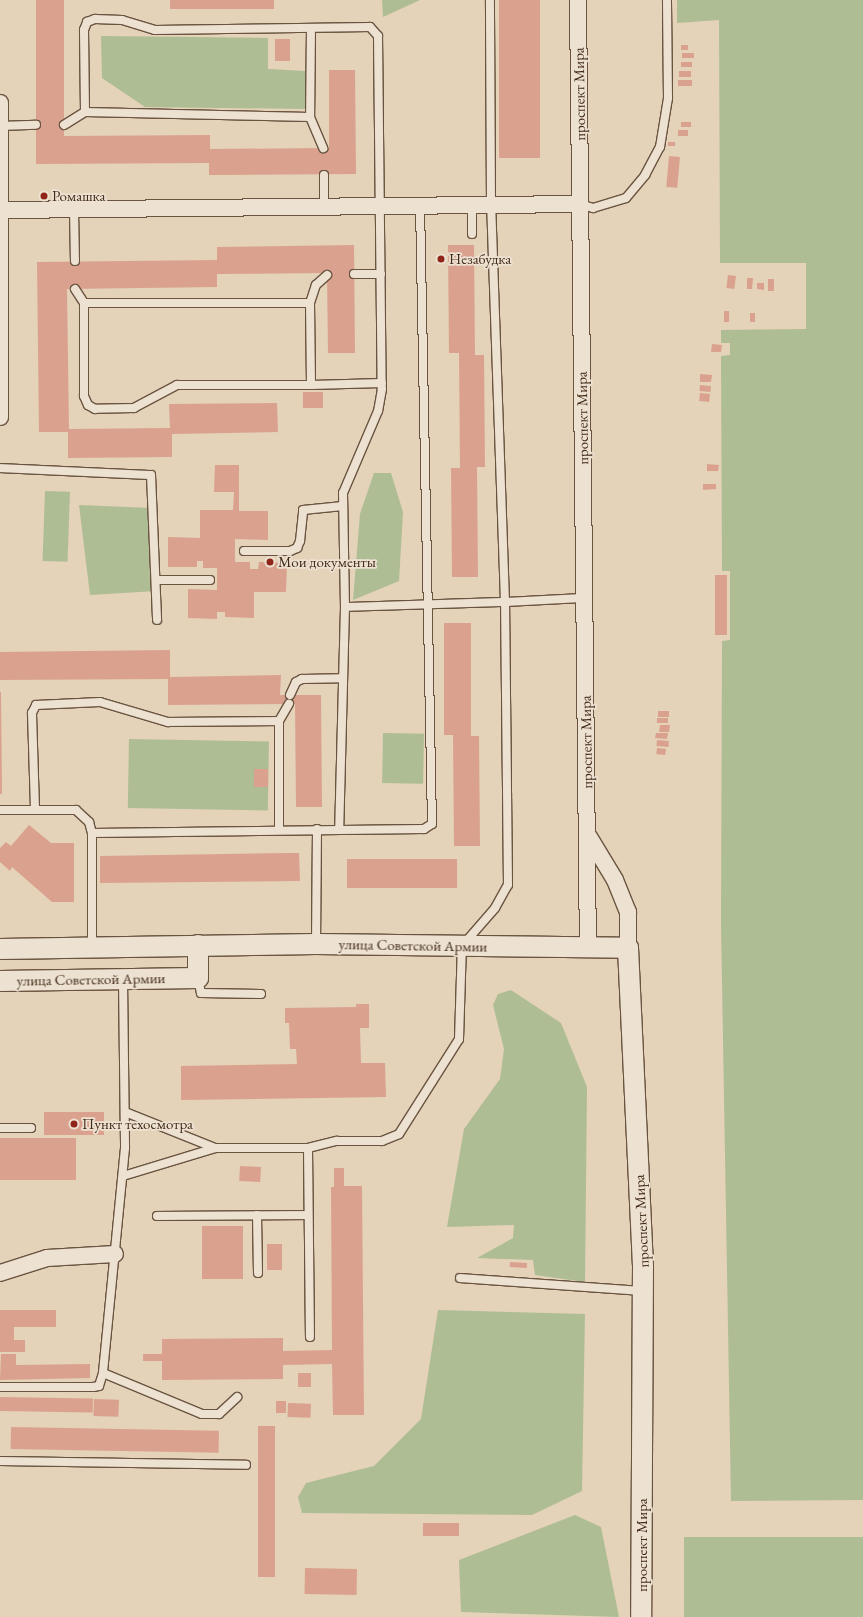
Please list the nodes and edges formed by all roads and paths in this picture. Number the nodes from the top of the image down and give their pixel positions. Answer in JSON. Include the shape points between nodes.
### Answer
{"nodes":[{"id":1,"x":490,"y":0,"type":"edge"},
{"id":2,"x":578,"y":0,"type":"edge"},
{"id":3,"x":667,"y":0,"type":"edge"},
{"id":4,"x":311,"y":28,"type":"junction"},
{"id":5,"x":0,"y":103,"type":"edge"},
{"id":6,"x":85,"y":112,"type":"junction"},
{"id":7,"x":310,"y":117,"type":"junction"},
{"id":8,"x":36,"y":125,"type":"dead end"},
{"id":9,"x":64,"y":125,"type":"dead end"},
{"id":10,"x":0,"y":126,"type":"edge"},
{"id":11,"x":323,"y":148,"type":"dead end"},
{"id":12,"x":324,"y":174,"type":"dead end"},
{"id":13,"x":491,"y":204,"type":"junction"},
{"id":14,"x":580,"y":204,"type":"junction"},
{"id":15,"x":472,"y":205,"type":"junction"},
{"id":16,"x":420,"y":206,"type":"junction"},
{"id":17,"x":324,"y":207,"type":"junction"},
{"id":18,"x":380,"y":207,"type":"junction"},
{"id":19,"x":1,"y":210,"type":"junction"},
{"id":20,"x":74,"y":210,"type":"junction"},
{"id":21,"x":472,"y":234,"type":"dead end"},
{"id":22,"x":75,"y":261,"type":"dead end"},
{"id":23,"x":354,"y":274,"type":"dead end"},
{"id":24,"x":381,"y":274,"type":"junction"},
{"id":25,"x":327,"y":275,"type":"dead end"},
{"id":26,"x":75,"y":289,"type":"dead end"},
{"id":27,"x":84,"y":303,"type":"junction"},
{"id":28,"x":310,"y":303,"type":"junction"},
{"id":29,"x":382,"y":383,"type":"junction"},
{"id":30,"x":311,"y":384,"type":"junction"},
{"id":31,"x":0,"y":417,"type":"edge"},
{"id":32,"x":0,"y":468,"type":"edge"},
{"id":33,"x":343,"y":506,"type":"junction"},
{"id":34,"x":244,"y":551,"type":"dead end"},
{"id":35,"x":156,"y":580,"type":"junction"},
{"id":36,"x":210,"y":580,"type":"dead end"},
{"id":37,"x":583,"y":598,"type":"junction"},
{"id":38,"x":505,"y":602,"type":"junction"},
{"id":39,"x":425,"y":604,"type":"junction"},
{"id":40,"x":345,"y":607,"type":"junction"},
{"id":41,"x":157,"y":620,"type":"dead end"},
{"id":42,"x":340,"y":678,"type":"junction"},
{"id":43,"x":290,"y":695,"type":"dead end"},
{"id":44,"x":290,"y":704,"type":"dead end"},
{"id":45,"x":279,"y":721,"type":"junction"},
{"id":46,"x":35,"y":809,"type":"junction"},
{"id":47,"x":0,"y":810,"type":"edge"},
{"id":48,"x":280,"y":829,"type":"junction"},
{"id":49,"x":317,"y":829,"type":"junction"},
{"id":50,"x":339,"y":829,"type":"junction"},
{"id":51,"x":92,"y":833,"type":"junction"},
{"id":52,"x":588,"y":836,"type":"junction"},
{"id":53,"x":316,"y":944,"type":"junction"},
{"id":54,"x":198,"y":945,"type":"junction"},
{"id":55,"x":92,"y":946,"type":"junction"},
{"id":56,"x":462,"y":946,"type":"junction"},
{"id":57,"x":588,"y":948,"type":"junction"},
{"id":58,"x":628,"y":948,"type":"junction"},
{"id":59,"x":0,"y":949,"type":"edge"},
{"id":60,"x":198,"y":978,"type":"junction"},
{"id":61,"x":122,"y":979,"type":"junction"},
{"id":62,"x":0,"y":981,"type":"edge"},
{"id":63,"x":261,"y":994,"type":"dead end"},
{"id":64,"x":125,"y":1112,"type":"junction"},
{"id":65,"x":0,"y":1128,"type":"edge"},
{"id":66,"x":31,"y":1128,"type":"dead end"},
{"id":67,"x":216,"y":1148,"type":"junction"},
{"id":68,"x":308,"y":1148,"type":"junction"},
{"id":69,"x":123,"y":1176,"type":"junction"},
{"id":70,"x":257,"y":1215,"type":"junction"},
{"id":71,"x":308,"y":1215,"type":"junction"},
{"id":72,"x":157,"y":1216,"type":"dead end"},
{"id":73,"x":115,"y":1254,"type":"junction"},
{"id":74,"x":0,"y":1274,"type":"edge"},
{"id":75,"x":258,"y":1274,"type":"dead end"},
{"id":76,"x":460,"y":1278,"type":"dead end"},
{"id":77,"x":643,"y":1291,"type":"junction"},
{"id":78,"x":310,"y":1337,"type":"dead end"},
{"id":79,"x":103,"y":1373,"type":"junction"},
{"id":80,"x":0,"y":1387,"type":"edge"},
{"id":81,"x":237,"y":1397,"type":"dead end"},
{"id":82,"x":0,"y":1461,"type":"edge"},
{"id":83,"x":246,"y":1465,"type":"dead end"},
{"id":84,"x":641,"y":1617,"type":"edge"}],
"edges":[{"from":1,"to":13,"type":"lane"},
{"from":2,"to":14,"type":"street","name":"проспект Мира"},
{"from":3,"to":14,"type":"lane","via":[[668,98],[660,147],[645,175],[626,198],[593,208]]},
{"from":4,"to":6,"type":"lane","via":[[155,30],[112,19],[87,22],[84,30]]},
{"from":4,"to":7,"type":"lane"},
{"from":4,"to":18,"type":"lane","via":[[376,29]]},
{"from":5,"to":10,"type":"street"},
{"from":6,"to":7,"type":"lane"},
{"from":6,"to":9,"type":"lane"},
{"from":7,"to":11,"type":"lane"},
{"from":8,"to":10,"type":"lane"},
{"from":10,"to":19,"type":"street"},
{"from":12,"to":17,"type":"lane"},
{"from":13,"to":14,"type":"street"},
{"from":13,"to":15,"type":"street"},
{"from":13,"to":38,"type":"lane"},
{"from":14,"to":37,"type":"street","name":"проспект Мира"},
{"from":15,"to":16,"type":"street"},
{"from":15,"to":21,"type":"lane"},
{"from":16,"to":18,"type":"street"},
{"from":16,"to":39,"type":"lane"},
{"from":17,"to":18,"type":"street"},
{"from":17,"to":20,"type":"street"},
{"from":18,"to":24,"type":"lane"},
{"from":19,"to":20,"type":"street"},
{"from":19,"to":31,"type":"street"},
{"from":20,"to":22,"type":"lane"},
{"from":23,"to":24,"type":"lane"},
{"from":24,"to":29,"type":"lane"},
{"from":25,"to":28,"type":"lane","via":[[316,285]]},
{"from":26,"to":27,"type":"lane"},
{"from":27,"to":28,"type":"lane"},
{"from":27,"to":30,"type":"lane","via":[[84,396],[88,405],[95,409],[134,408],[177,385]]},
{"from":28,"to":30,"type":"lane"},
{"from":29,"to":30,"type":"lane"},
{"from":29,"to":33,"type":"lane","via":[[378,411],[347,477]]},
{"from":32,"to":35,"type":"lane","via":[[151,475]]},
{"from":33,"to":34,"type":"lane","via":[[303,510],[300,541],[290,551]]},
{"from":33,"to":40,"type":"lane"},
{"from":35,"to":36,"type":"lane"},
{"from":35,"to":41,"type":"lane"},
{"from":37,"to":38,"type":"lane"},
{"from":37,"to":52,"type":"street","name":"проспект Мира"},
{"from":38,"to":39,"type":"lane"},
{"from":38,"to":56,"type":"lane","via":[[508,885],[495,908]]},
{"from":39,"to":40,"type":"lane"},
{"from":39,"to":50,"type":"lane","via":[[435,816],[432,824],[424,829]]},
{"from":40,"to":42,"type":"lane"},
{"from":42,"to":43,"type":"lane","via":[[302,679],[296,682]]},
{"from":42,"to":50,"type":"lane"},
{"from":44,"to":45,"type":"lane"},
{"from":45,"to":46,"type":"lane","via":[[168,722],[100,702],[36,705],[32,713]]},
{"from":45,"to":48,"type":"lane"},
{"from":46,"to":47,"type":"lane"},
{"from":46,"to":51,"type":"lane","via":[[76,810],[89,822]]},
{"from":48,"to":49,"type":"lane"},
{"from":48,"to":51,"type":"lane"},
{"from":49,"to":50,"type":"lane"},
{"from":49,"to":53,"type":"lane"},
{"from":51,"to":55,"type":"lane"},
{"from":52,"to":57,"type":"street","name":"проспект Мира"},
{"from":52,"to":58,"type":"street","name":"проспект Мира","via":[[615,880],[628,912]]},
{"from":53,"to":54,"type":"street","name":"улица Советской Армии"},
{"from":53,"to":56,"type":"street","name":"улица Советской Армии"},
{"from":54,"to":55,"type":"street","name":"улица Советской Армии"},
{"from":54,"to":60,"type":"street"},
{"from":55,"to":59,"type":"street","name":"улица Советской Армии"},
{"from":56,"to":57,"type":"street","name":"улица Советской Армии"},
{"from":56,"to":68,"type":"lane","via":[[459,1039],[399,1134],[382,1141],[337,1141]]},
{"from":57,"to":58,"type":"street","name":"улица Советской Армии"},
{"from":58,"to":77,"type":"street","name":"проспект Мира"},
{"from":60,"to":61,"type":"street","name":"улица Советской Армии"},
{"from":60,"to":63,"type":"lane","via":[[201,993]]},
{"from":61,"to":62,"type":"street","name":"улица Советской Армии"},
{"from":61,"to":64,"type":"lane"},
{"from":64,"to":67,"type":"lane"},
{"from":64,"to":69,"type":"lane"},
{"from":65,"to":66,"type":"lane"},
{"from":67,"to":68,"type":"lane"},
{"from":67,"to":69,"type":"lane"},
{"from":68,"to":71,"type":"lane"},
{"from":69,"to":73,"type":"lane"},
{"from":70,"to":71,"type":"lane"},
{"from":70,"to":72,"type":"lane"},
{"from":70,"to":75,"type":"lane"},
{"from":71,"to":78,"type":"lane"},
{"from":73,"to":74,"type":"street","via":[[47,1258]]},
{"from":73,"to":79,"type":"lane"},
{"from":76,"to":77,"type":"lane"},
{"from":77,"to":84,"type":"street","name":"проспект Мира"},
{"from":79,"to":80,"type":"lane","via":[[99,1386],[93,1387]]},
{"from":79,"to":81,"type":"lane","via":[[202,1414],[219,1414]]},
{"from":82,"to":83,"type":"lane"}]}
